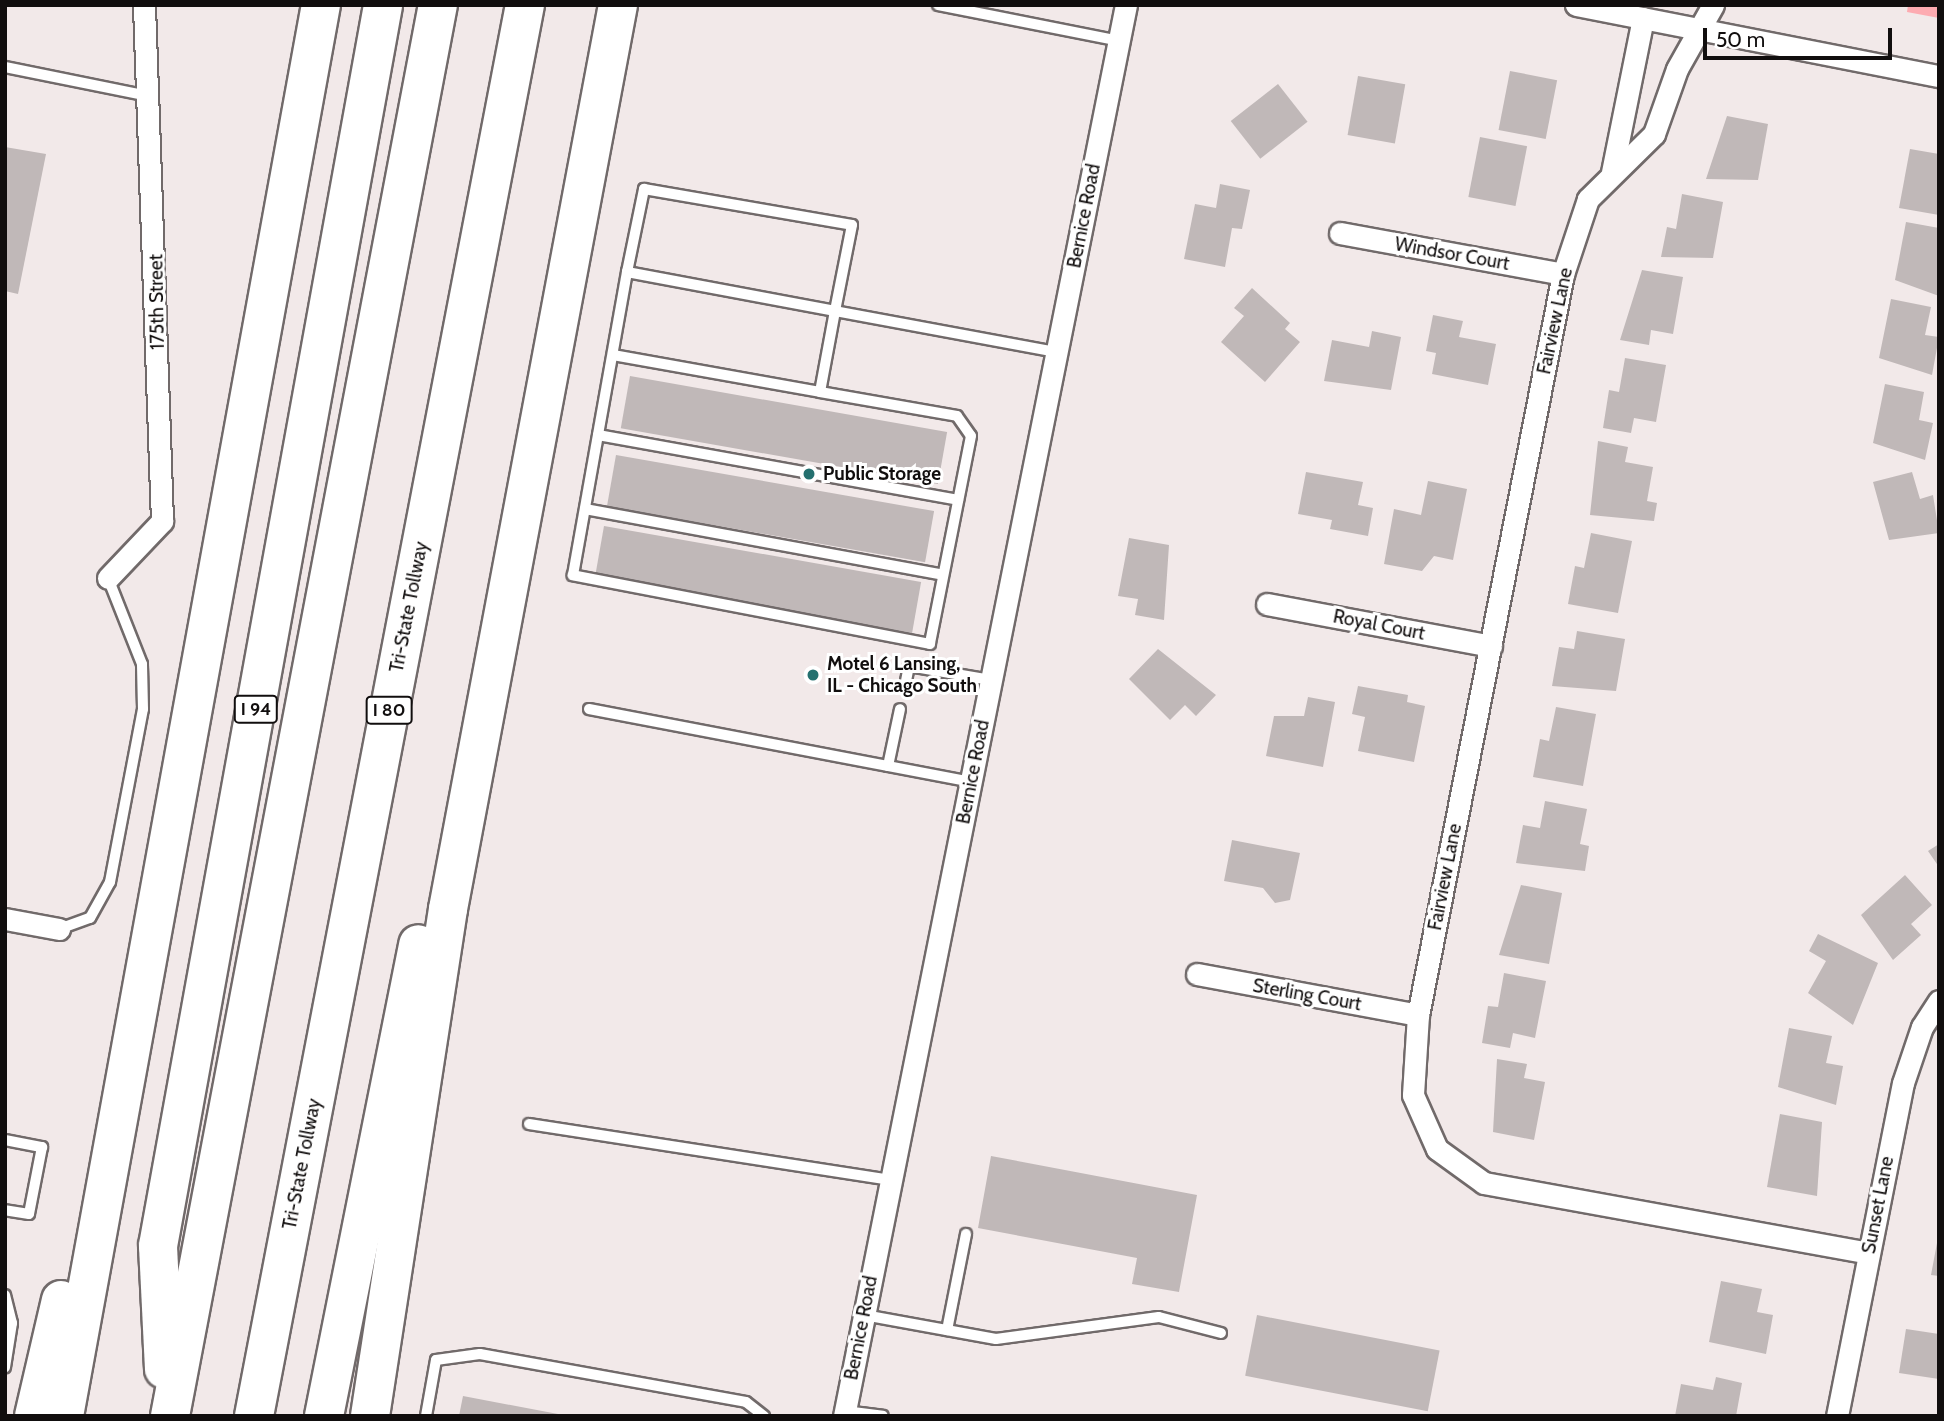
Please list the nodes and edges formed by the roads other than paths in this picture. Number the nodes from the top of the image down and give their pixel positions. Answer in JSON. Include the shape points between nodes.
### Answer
{"nodes":[{"id":1,"x":144,"y":5,"type":"edge"},
{"id":2,"x":310,"y":5,"type":"edge"},
{"id":3,"x":321,"y":5,"type":"edge"},
{"id":4,"x":383,"y":5,"type":"edge"},
{"id":5,"x":438,"y":5,"type":"edge"},
{"id":6,"x":524,"y":5,"type":"edge"},
{"id":7,"x":618,"y":5,"type":"edge"},
{"id":8,"x":937,"y":5,"type":"edge"},
{"id":9,"x":1126,"y":5,"type":"edge"},
{"id":10,"x":1576,"y":5,"type":"edge"},
{"id":11,"x":1713,"y":5,"type":"edge"},
{"id":12,"x":1643,"y":18,"type":"junction"},
{"id":13,"x":1701,"y":29,"type":"junction"},
{"id":14,"x":1119,"y":41,"type":"junction"},
{"id":15,"x":5,"y":67,"type":"edge"},
{"id":16,"x":1939,"y":76,"type":"edge"},
{"id":17,"x":152,"y":97,"type":"junction"},
{"id":18,"x":299,"y":133,"type":"junction"},
{"id":19,"x":1612,"y":172,"type":"junction"},
{"id":20,"x":1340,"y":233,"type":"dead end"},
{"id":21,"x":627,"y":272,"type":"junction"},
{"id":22,"x":1563,"y":274,"type":"junction"},
{"id":23,"x":835,"y":311,"type":"junction"},
{"id":24,"x":1056,"y":352,"type":"junction"},
{"id":25,"x":613,"y":355,"type":"junction"},
{"id":26,"x":820,"y":392,"type":"junction"},
{"id":27,"x":598,"y":435,"type":"junction"},
{"id":28,"x":958,"y":500,"type":"junction"},
{"id":29,"x":585,"y":509,"type":"junction"},
{"id":30,"x":512,"y":554,"type":"junction"},
{"id":31,"x":943,"y":575,"type":"junction"},
{"id":32,"x":108,"y":578,"type":"joint"},
{"id":33,"x":1267,"y":604,"type":"dead end"},
{"id":34,"x":1491,"y":646,"type":"junction"},
{"id":35,"x":991,"y":680,"type":"junction"},
{"id":36,"x":906,"y":681,"type":"dead end"},
{"id":37,"x":589,"y":709,"type":"dead end"},
{"id":38,"x":900,"y":709,"type":"dead end"},
{"id":39,"x":888,"y":766,"type":"junction"},
{"id":40,"x":971,"y":782,"type":"junction"},
{"id":41,"x":5,"y":919,"type":"edge"},
{"id":42,"x":59,"y":929,"type":"joint"},
{"id":43,"x":1197,"y":974,"type":"dead end"},
{"id":44,"x":1939,"y":1001,"type":"edge"},
{"id":45,"x":1418,"y":1015,"type":"junction"},
{"id":46,"x":121,"y":1115,"type":"junction"},
{"id":47,"x":529,"y":1124,"type":"dead end"},
{"id":48,"x":5,"y":1140,"type":"edge"},
{"id":49,"x":891,"y":1180,"type":"junction"},
{"id":50,"x":5,"y":1210,"type":"edge"},
{"id":51,"x":966,"y":1234,"type":"dead end"},
{"id":52,"x":1869,"y":1254,"type":"junction"},
{"id":53,"x":5,"y":1295,"type":"edge"},
{"id":54,"x":864,"y":1315,"type":"junction"},
{"id":55,"x":947,"y":1330,"type":"junction"},
{"id":56,"x":1221,"y":1333,"type":"dead end"},
{"id":57,"x":5,"y":1367,"type":"edge"},
{"id":58,"x":844,"y":1413,"type":"edge"},
{"id":59,"x":34,"y":1416,"type":"edge"},
{"id":60,"x":64,"y":1416,"type":"edge"},
{"id":61,"x":168,"y":1416,"type":"edge"},
{"id":62,"x":254,"y":1416,"type":"edge"},
{"id":63,"x":324,"y":1416,"type":"edge"},
{"id":64,"x":370,"y":1416,"type":"edge"},
{"id":65,"x":426,"y":1416,"type":"edge"},
{"id":66,"x":764,"y":1416,"type":"edge"},
{"id":67,"x":883,"y":1416,"type":"edge"},
{"id":68,"x":1837,"y":1416,"type":"edge"}],
"edges":[{"from":1,"to":17,"type":"street","name":"175th Street"},
{"from":2,"to":18,"type":"highway"},
{"from":3,"to":18,"type":"highway"},
{"from":4,"to":61,"type":"highway","number":"I 94","via":[[158,1245]]},
{"from":5,"to":61,"type":"highway"},
{"from":6,"to":62,"type":"highway","name":"Tri-State Tollway","number":"I 80"},
{"from":7,"to":30,"type":"highway"},
{"from":8,"to":14,"type":"lane"},
{"from":9,"to":14,"type":"street","name":"Bernice Road"},
{"from":10,"to":12,"type":"street"},
{"from":11,"to":13,"type":"street","name":"Fairview Lane"},
{"from":12,"to":13,"type":"street"},
{"from":12,"to":19,"type":"street","name":"Fairview Lane"},
{"from":13,"to":16,"type":"street"},
{"from":13,"to":19,"type":"street","name":"Fairview Lane","via":[[1677,69],[1654,134]]},
{"from":14,"to":24,"type":"street","name":"Bernice Road"},
{"from":15,"to":17,"type":"lane"},
{"from":17,"to":32,"type":"street","name":"175th Street","via":[[162,521]]},
{"from":18,"to":46,"type":"highway"},
{"from":19,"to":22,"type":"street","name":"Fairview Lane","via":[[1579,216]]},
{"from":20,"to":22,"type":"street","name":"Windsor Court"},
{"from":21,"to":23,"type":"lane"},
{"from":21,"to":23,"type":"lane","via":[[644,189],[852,225]]},
{"from":21,"to":25,"type":"lane"},
{"from":22,"to":34,"type":"street","name":"Fairview Lane"},
{"from":23,"to":24,"type":"lane"},
{"from":23,"to":26,"type":"lane"},
{"from":24,"to":35,"type":"street","name":"Bernice Road"},
{"from":25,"to":26,"type":"lane"},
{"from":25,"to":27,"type":"lane"},
{"from":26,"to":28,"type":"lane","via":[[968,423]]},
{"from":27,"to":28,"type":"lane"},
{"from":27,"to":29,"type":"lane"},
{"from":28,"to":31,"type":"lane"},
{"from":29,"to":31,"type":"lane"},
{"from":29,"to":31,"type":"lane","via":[[573,575],[930,644]]},
{"from":30,"to":63,"type":"highway","via":[[389,1065]]},
{"from":30,"to":64,"type":"highway","via":[[445,922]]},
{"from":32,"to":42,"type":"lane","via":[[142,664],[143,709],[110,882],[89,918]]},
{"from":33,"to":34,"type":"street","name":"Royal Court"},
{"from":34,"to":45,"type":"street","name":"Fairview Lane"},
{"from":35,"to":36,"type":"lane","via":[[909,666]]},
{"from":35,"to":40,"type":"street","name":"Bernice Road"},
{"from":37,"to":39,"type":"lane"},
{"from":38,"to":39,"type":"lane"},
{"from":39,"to":40,"type":"lane"},
{"from":40,"to":49,"type":"street","name":"Bernice Road"},
{"from":41,"to":42,"type":"street"},
{"from":43,"to":45,"type":"street","name":"Sterling Court"},
{"from":44,"to":52,"type":"street","name":"Sunset Lane","via":[[1910,1056]]},
{"from":45,"to":52,"type":"street","name":"Fairview Lane","via":[[1413,1095],[1437,1149],[1461,1171],[1484,1183]]},
{"from":46,"to":59,"type":"highway","via":[[71,1255]]},
{"from":46,"to":60,"type":"highway"},
{"from":47,"to":49,"type":"lane"},
{"from":48,"to":50,"type":"lane","via":[[42,1147],[29,1214]]},
{"from":49,"to":54,"type":"street","name":"Bernice Road"},
{"from":51,"to":55,"type":"lane"},
{"from":52,"to":68,"type":"street","name":"Sunset Lane"},
{"from":53,"to":57,"type":"lane","via":[[12,1323]]},
{"from":54,"to":55,"type":"lane"},
{"from":54,"to":58,"type":"street","name":"Bernice Road"},
{"from":55,"to":56,"type":"lane","via":[[996,1339],[1159,1317]]},
{"from":58,"to":67,"type":"lane"},
{"from":65,"to":66,"type":"lane","via":[[436,1360],[480,1354],[746,1402]]}]}
